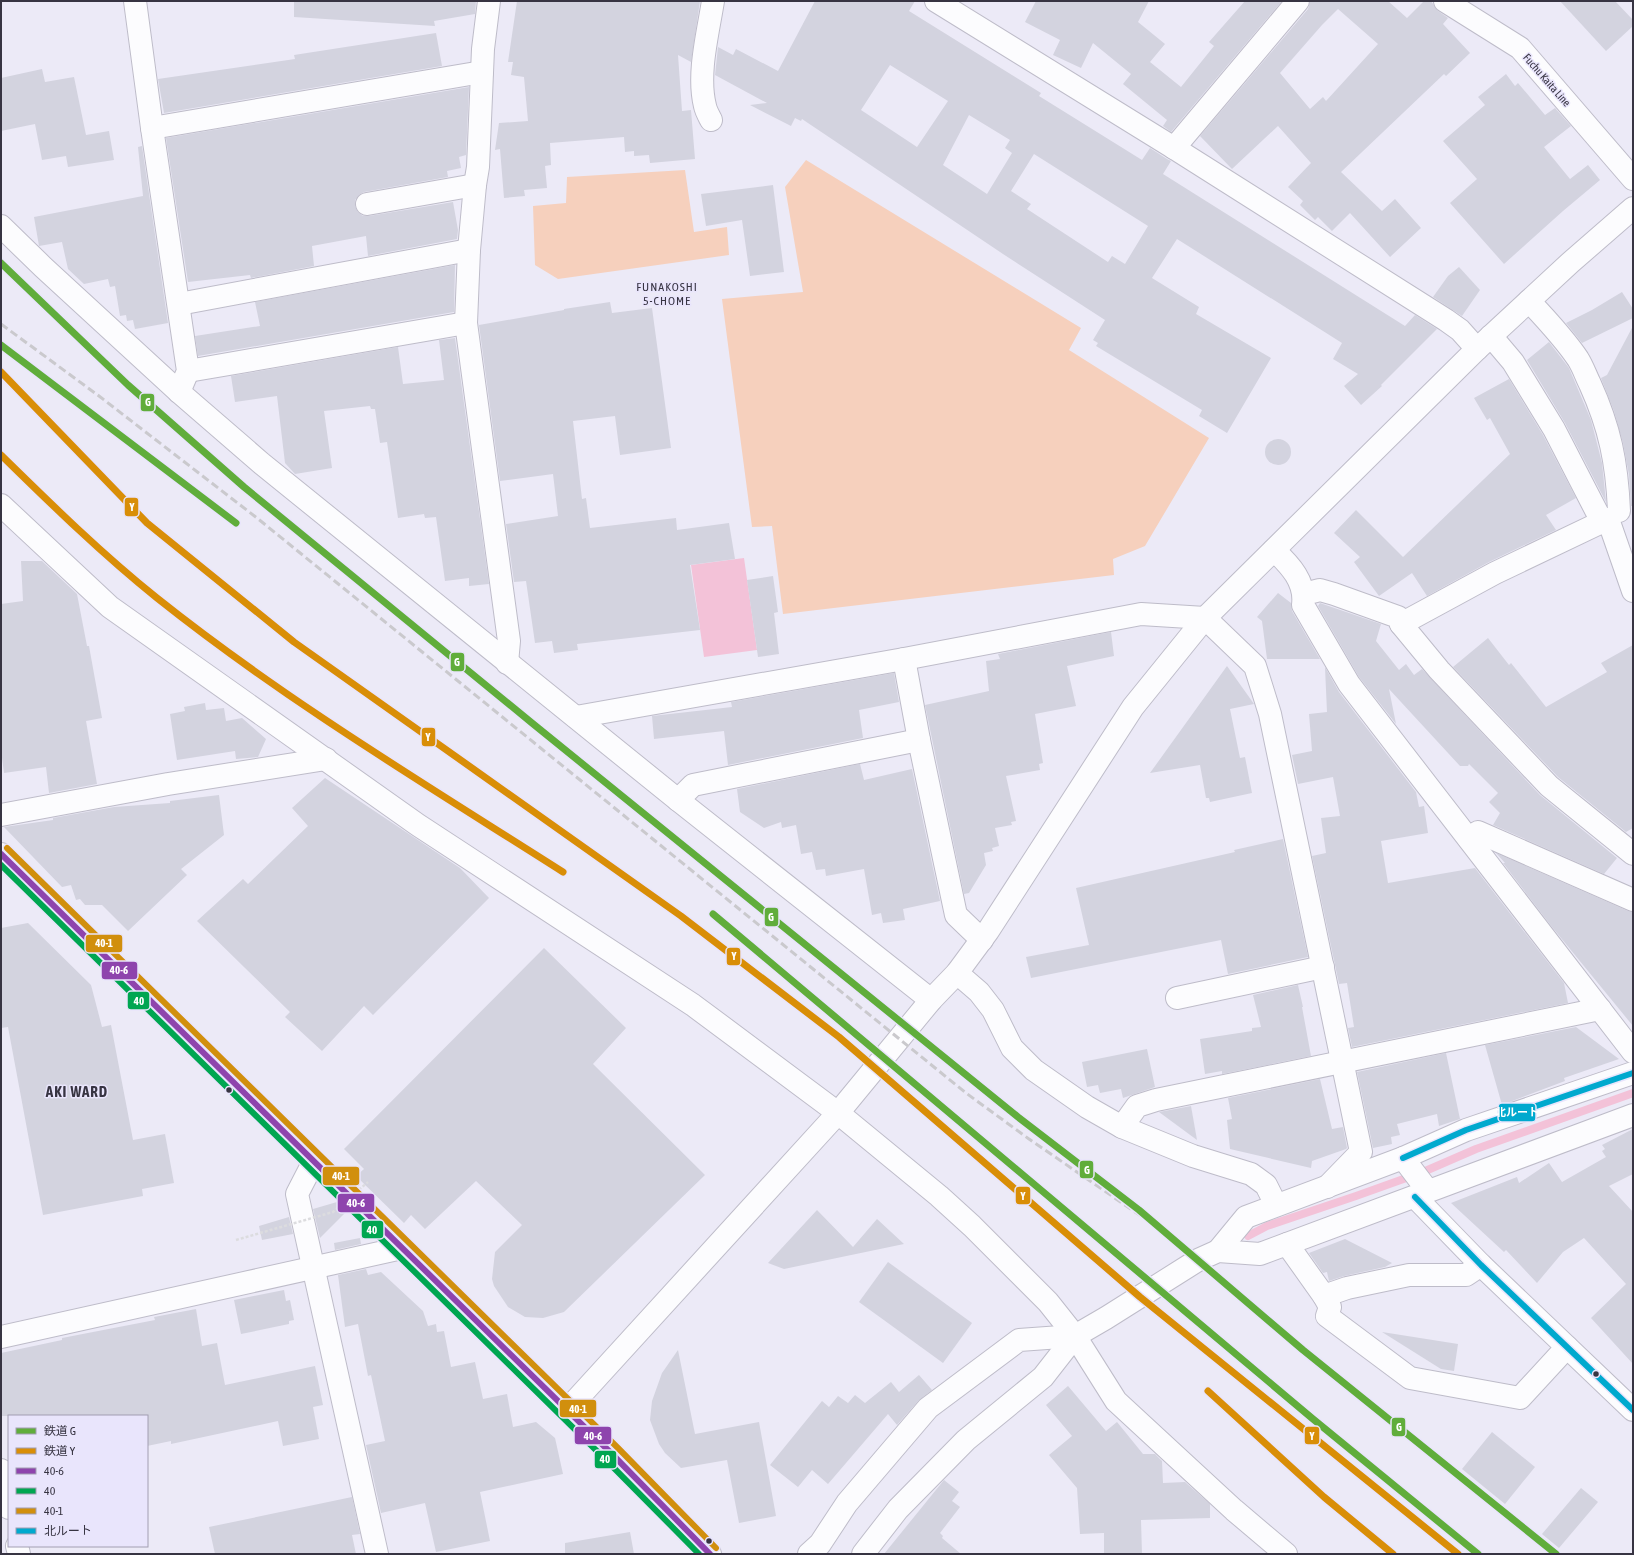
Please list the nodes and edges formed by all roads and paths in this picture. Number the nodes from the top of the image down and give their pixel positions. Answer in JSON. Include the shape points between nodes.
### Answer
{"nodes":[{"id":1,"x":135,"y":1,"type":"edge"},
{"id":2,"x":489,"y":1,"type":"edge"},
{"id":3,"x":713,"y":1,"type":"edge"},
{"id":4,"x":936,"y":1,"type":"edge"},
{"id":5,"x":1298,"y":1,"type":"edge"},
{"id":6,"x":1444,"y":1,"type":"edge"},
{"id":7,"x":482,"y":72,"type":"junction"},
{"id":8,"x":711,"y":120,"type":"dead end"},
{"id":9,"x":152,"y":128,"type":"junction"},
{"id":10,"x":1174,"y":148,"type":"junction"},
{"id":11,"x":1633,"y":179,"type":"edge"},
{"id":12,"x":475,"y":185,"type":"junction"},
{"id":13,"x":367,"y":204,"type":"dead end"},
{"id":14,"x":1633,"y":208,"type":"edge"},
{"id":15,"x":1,"y":226,"type":"edge"},
{"id":16,"x":469,"y":250,"type":"junction"},
{"id":17,"x":1529,"y":301,"type":"junction"},
{"id":18,"x":179,"y":304,"type":"junction"},
{"id":19,"x":466,"y":323,"type":"junction"},
{"id":20,"x":1484,"y":342,"type":"junction"},
{"id":21,"x":188,"y":371,"type":"junction"},
{"id":22,"x":179,"y":392,"type":"junction"},
{"id":23,"x":1,"y":505,"type":"edge"},
{"id":24,"x":1616,"y":515,"type":"edge"},
{"id":25,"x":1274,"y":550,"type":"junction"},
{"id":26,"x":1633,"y":591,"type":"edge"},
{"id":27,"x":1304,"y":594,"type":"junction"},
{"id":28,"x":1205,"y":618,"type":"junction"},
{"id":29,"x":1401,"y":624,"type":"junction"},
{"id":30,"x":904,"y":659,"type":"junction"},
{"id":31,"x":507,"y":663,"type":"junction"},
{"id":32,"x":576,"y":717,"type":"junction"},
{"id":33,"x":919,"y":740,"type":"junction"},
{"id":34,"x":326,"y":759,"type":"junction"},
{"id":35,"x":678,"y":800,"type":"junction"},
{"id":36,"x":1,"y":815,"type":"edge"},
{"id":37,"x":1469,"y":839,"type":"junction"},
{"id":38,"x":1,"y":854,"type":"edge"},
{"id":39,"x":1633,"y":854,"type":"edge"},
{"id":40,"x":1633,"y":900,"type":"edge"},
{"id":41,"x":982,"y":940,"type":"junction"},
{"id":42,"x":1323,"y":967,"type":"junction"},
{"id":43,"x":957,"y":973,"type":"junction"},
{"id":44,"x":1177,"y":998,"type":"dead end"},
{"id":45,"x":931,"y":1000,"type":"junction"},
{"id":46,"x":1600,"y":1009,"type":"junction"},
{"id":47,"x":1633,"y":1052,"type":"edge"},
{"id":48,"x":1343,"y":1063,"type":"junction"},
{"id":49,"x":1633,"y":1073,"type":"edge"},
{"id":50,"x":838,"y":1113,"type":"junction"},
{"id":51,"x":1633,"y":1115,"type":"edge"},
{"id":52,"x":1122,"y":1127,"type":"junction"},
{"id":53,"x":1362,"y":1152,"type":"junction"},
{"id":54,"x":314,"y":1161,"type":"junction"},
{"id":55,"x":1411,"y":1176,"type":"junction"},
{"id":56,"x":368,"y":1182,"type":"dead end"},
{"id":57,"x":1327,"y":1187,"type":"junction"},
{"id":58,"x":1276,"y":1205,"type":"junction"},
{"id":59,"x":236,"y":1240,"type":"dead end"},
{"id":60,"x":1287,"y":1244,"type":"junction"},
{"id":61,"x":402,"y":1248,"type":"junction"},
{"id":62,"x":1218,"y":1251,"type":"junction"},
{"id":63,"x":1481,"y":1266,"type":"junction"},
{"id":64,"x":313,"y":1268,"type":"junction"},
{"id":65,"x":1324,"y":1296,"type":"junction"},
{"id":66,"x":1075,"y":1336,"type":"junction"},
{"id":67,"x":1,"y":1337,"type":"edge"},
{"id":68,"x":1567,"y":1347,"type":"junction"},
{"id":69,"x":567,"y":1410,"type":"junction"},
{"id":70,"x":1633,"y":1410,"type":"edge"},
{"id":71,"x":1,"y":1470,"type":"edge"},
{"id":72,"x":8,"y":1503,"type":"edge"},
{"id":73,"x":377,"y":1554,"type":"edge"},
{"id":74,"x":710,"y":1554,"type":"edge"},
{"id":75,"x":810,"y":1554,"type":"edge"},
{"id":76,"x":863,"y":1554,"type":"edge"},
{"id":77,"x":1286,"y":1554,"type":"edge"}],
"edges":[{"from":1,"to":9,"type":"street"},
{"from":2,"to":7,"type":"street"},
{"from":3,"to":8,"type":"street","via":[[704,60],[703,88],[705,107]]},
{"from":4,"to":10,"type":"street"},
{"from":5,"to":10,"type":"street"},
{"from":6,"to":11,"type":"street","name":"Fuchu Kaita Line","via":[[1520,48]]},
{"from":7,"to":9,"type":"street"},
{"from":7,"to":12,"type":"street"},
{"from":9,"to":18,"type":"street"},
{"from":10,"to":20,"type":"street","via":[[1460,330]]},
{"from":12,"to":13,"type":"street"},
{"from":12,"to":16,"type":"street"},
{"from":14,"to":17,"type":"street"},
{"from":15,"to":22,"type":"street"},
{"from":16,"to":18,"type":"street"},
{"from":16,"to":19,"type":"street"},
{"from":17,"to":20,"type":"street"},
{"from":17,"to":24,"type":"street","via":[[1555,329],[1578,360],[1594,394],[1611,440],[1618,476]]},
{"from":18,"to":21,"type":"street"},
{"from":19,"to":21,"type":"street"},
{"from":19,"to":31,"type":"street","via":[[509,641]]},
{"from":20,"to":24,"type":"street","via":[[1513,362],[1554,429]]},
{"from":20,"to":25,"type":"street"},
{"from":21,"to":22,"type":"street"},
{"from":22,"to":31,"type":"street","via":[[261,464]]},
{"from":23,"to":34,"type":"street","via":[[110,607]]},
{"from":24,"to":26,"type":"street"},
{"from":24,"to":29,"type":"street","via":[[1495,573]]},
{"from":25,"to":27,"type":"street","via":[[1292,567]]},
{"from":25,"to":28,"type":"street"},
{"from":27,"to":29,"type":"street","via":[[1320,590],[1334,594],[1398,617]]},
{"from":27,"to":37,"type":"street","via":[[1303,605],[1350,684]]},
{"from":28,"to":30,"type":"street","via":[[1141,614]]},
{"from":28,"to":41,"type":"street","via":[[1133,707]]},
{"from":28,"to":42,"type":"street","via":[[1255,666],[1270,714]]},
{"from":29,"to":39,"type":"street","via":[[1439,670],[1549,786]]},
{"from":30,"to":32,"type":"street"},
{"from":30,"to":33,"type":"street"},
{"from":31,"to":32,"type":"street"},
{"from":32,"to":35,"type":"street"},
{"from":33,"to":35,"type":"street","via":[[693,785]]},
{"from":33,"to":41,"type":"street","via":[[956,915]]},
{"from":34,"to":36,"type":"street","via":[[168,784]]},
{"from":34,"to":50,"type":"street","via":[[418,825],[693,1005]]},
{"from":35,"to":45,"type":"street"},
{"from":37,"to":40,"type":"street","via":[[1478,832]]},
{"from":37,"to":46,"type":"street"},
{"from":38,"to":54,"type":"street"},
{"from":41,"to":43,"type":"street"},
{"from":42,"to":44,"type":"street"},
{"from":42,"to":48,"type":"street"},
{"from":43,"to":45,"type":"street"},
{"from":43,"to":52,"type":"street","via":[[980,992],[993,1010],[1012,1048],[1034,1070],[1087,1107]]},
{"from":45,"to":50,"type":"street"},
{"from":46,"to":47,"type":"street"},
{"from":46,"to":48,"type":"street"},
{"from":48,"to":52,"type":"street","via":[[1156,1100],[1137,1106]]},
{"from":48,"to":53,"type":"street"},
{"from":49,"to":55,"type":"street","via":[[1466,1130]]},
{"from":50,"to":66,"type":"street","via":[[972,1226],[1048,1302]]},
{"from":50,"to":69,"type":"street"},
{"from":51,"to":55,"type":"street"},
{"from":52,"to":58,"type":"street","via":[[1192,1156],[1251,1174],[1266,1185]]},
{"from":53,"to":55,"type":"street"},
{"from":53,"to":57,"type":"street"},
{"from":54,"to":61,"type":"street"},
{"from":54,"to":64,"type":"street","via":[[297,1194]]},
{"from":55,"to":57,"type":"street"},
{"from":55,"to":60,"type":"street"},
{"from":55,"to":63,"type":"street"},
{"from":56,"to":59,"type":"path","bridge":true,"via":[[333,1212]]},
{"from":57,"to":58,"type":"street"},
{"from":58,"to":62,"type":"street","via":[[1246,1216]]},
{"from":60,"to":62,"type":"street","via":[[1260,1254]]},
{"from":60,"to":65,"type":"street"},
{"from":61,"to":64,"type":"street"},
{"from":61,"to":69,"type":"street"},
{"from":62,"to":66,"type":"street","via":[[1198,1260]]},
{"from":63,"to":65,"type":"street","via":[[1466,1274],[1409,1276],[1347,1288]]},
{"from":63,"to":68,"type":"street"},
{"from":64,"to":67,"type":"street"},
{"from":64,"to":73,"type":"street"},
{"from":65,"to":68,"type":"street","via":[[1330,1307],[1327,1316],[1410,1378],[1520,1398]]},
{"from":66,"to":75,"type":"street","via":[[1019,1340],[928,1408],[847,1503],[820,1544]]},
{"from":66,"to":76,"type":"street","via":[[1043,1377],[966,1440],[898,1509]]},
{"from":66,"to":77,"type":"street","via":[[1116,1401],[1234,1510]]},
{"from":68,"to":70,"type":"street"},
{"from":69,"to":74,"type":"street"},
{"from":71,"to":72,"type":"street"}]}
